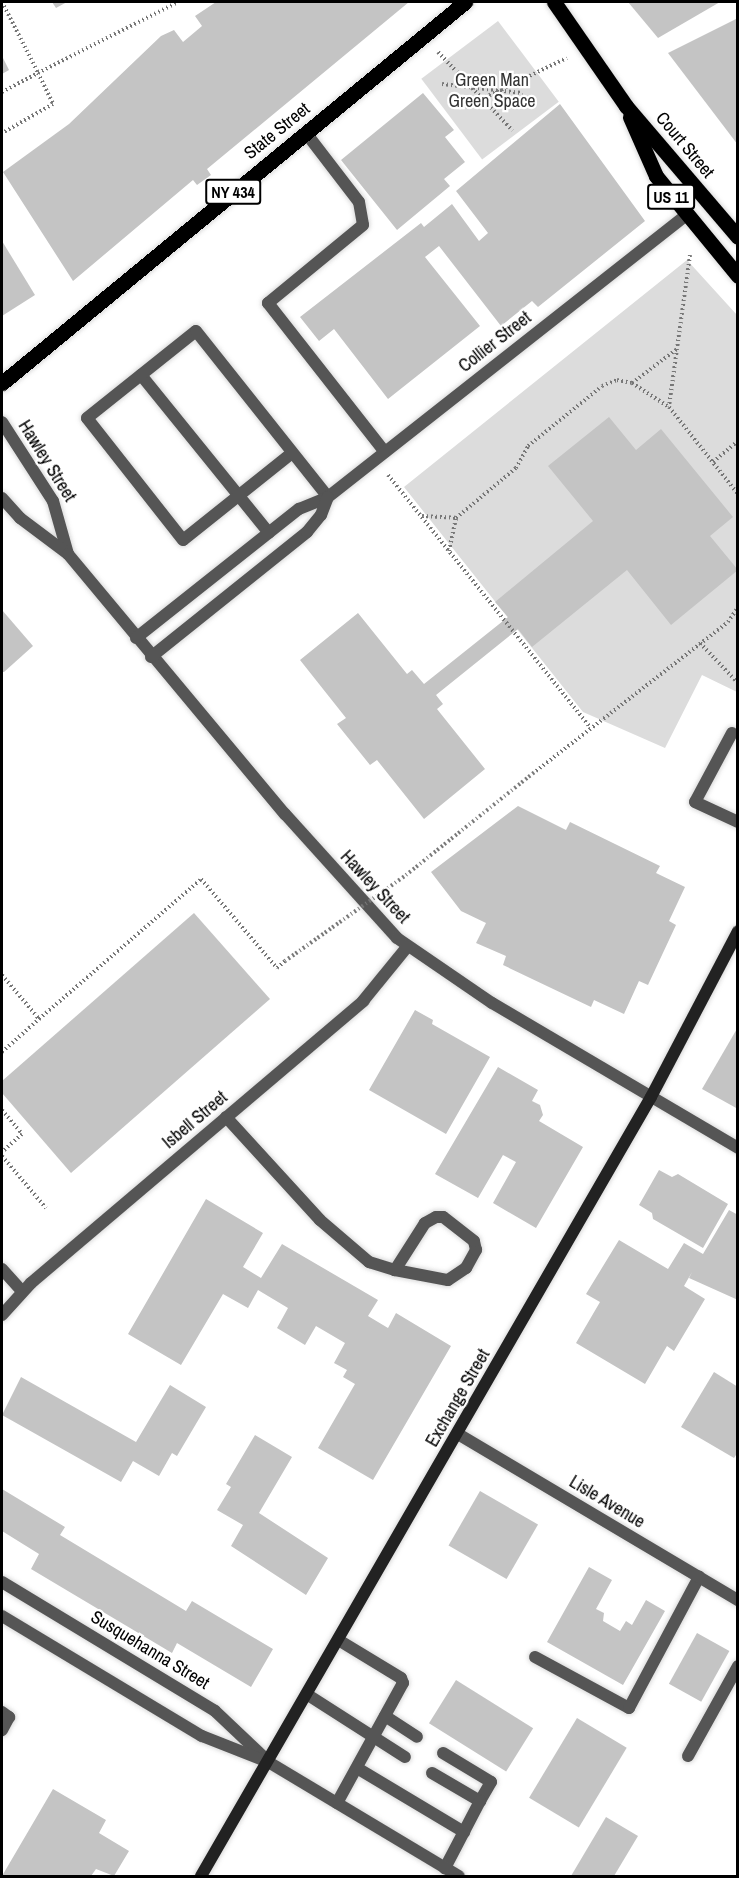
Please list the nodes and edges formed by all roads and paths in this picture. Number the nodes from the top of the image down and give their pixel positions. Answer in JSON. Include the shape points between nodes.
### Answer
{"nodes":[{"id":1,"x":2,"y":2,"type":"edge"},
{"id":2,"x":177,"y":2,"type":"edge"},
{"id":3,"x":465,"y":2,"type":"edge"},
{"id":4,"x":554,"y":2,"type":"edge"},
{"id":5,"x":423,"y":37,"type":"junction"},
{"id":6,"x":588,"y":48,"type":"junction"},
{"id":7,"x":38,"y":73,"type":"junction"},
{"id":8,"x":442,"y":84,"type":"dead end"},
{"id":9,"x":471,"y":87,"type":"junction"},
{"id":10,"x":499,"y":90,"type":"junction"},
{"id":11,"x":2,"y":92,"type":"edge"},
{"id":12,"x":522,"y":93,"type":"dead end"},
{"id":13,"x":482,"y":99,"type":"junction"},
{"id":14,"x":626,"y":106,"type":"junction"},
{"id":15,"x":465,"y":107,"type":"dead end"},
{"id":16,"x":512,"y":130,"type":"dead end"},
{"id":17,"x":2,"y":133,"type":"edge"},
{"id":18,"x":306,"y":133,"type":"junction"},
{"id":19,"x":685,"y":216,"type":"junction"},
{"id":20,"x":738,"y":237,"type":"edge"},
{"id":21,"x":690,"y":255,"type":"dead end"},
{"id":22,"x":738,"y":276,"type":"edge"},
{"id":23,"x":677,"y":349,"type":"junction"},
{"id":24,"x":141,"y":375,"type":"junction"},
{"id":25,"x":2,"y":383,"type":"edge"},
{"id":26,"x":632,"y":383,"type":"junction"},
{"id":27,"x":669,"y":407,"type":"junction"},
{"id":28,"x":2,"y":422,"type":"edge"},
{"id":29,"x":738,"y":441,"type":"edge"},
{"id":30,"x":292,"y":453,"type":"junction"},
{"id":31,"x":380,"y":456,"type":"junction"},
{"id":32,"x":713,"y":462,"type":"junction"},
{"id":33,"x":738,"y":494,"type":"edge"},
{"id":34,"x":238,"y":495,"type":"junction"},
{"id":35,"x":328,"y":497,"type":"junction"},
{"id":36,"x":2,"y":498,"type":"edge"},
{"id":37,"x":420,"y":516,"type":"junction"},
{"id":38,"x":456,"y":518,"type":"junction"},
{"id":39,"x":268,"y":532,"type":"junction"},
{"id":40,"x":449,"y":551,"type":"junction"},
{"id":41,"x":68,"y":554,"type":"junction"},
{"id":42,"x":738,"y":607,"type":"edge"},
{"id":43,"x":136,"y":638,"type":"junction"},
{"id":44,"x":700,"y":643,"type":"junction"},
{"id":45,"x":151,"y":657,"type":"junction"},
{"id":46,"x":738,"y":683,"type":"edge"},
{"id":47,"x":590,"y":727,"type":"junction"},
{"id":48,"x":732,"y":733,"type":"dead end"},
{"id":49,"x":738,"y":822,"type":"edge"},
{"id":50,"x":738,"y":931,"type":"edge"},
{"id":51,"x":407,"y":947,"type":"junction"},
{"id":52,"x":2,"y":975,"type":"edge"},
{"id":53,"x":39,"y":1018,"type":"junction"},
{"id":54,"x":2,"y":1052,"type":"edge"},
{"id":55,"x":651,"y":1097,"type":"junction"},
{"id":56,"x":2,"y":1110,"type":"edge"},
{"id":57,"x":226,"y":1117,"type":"junction"},
{"id":58,"x":738,"y":1148,"type":"edge"},
{"id":59,"x":2,"y":1154,"type":"edge"},
{"id":60,"x":46,"y":1208,"type":"dead end"},
{"id":61,"x":2,"y":1269,"type":"edge"},
{"id":62,"x":395,"y":1270,"type":"junction"},
{"id":63,"x":22,"y":1291,"type":"junction"},
{"id":64,"x":2,"y":1315,"type":"edge"},
{"id":65,"x":458,"y":1434,"type":"junction"},
{"id":66,"x":699,"y":1577,"type":"junction"},
{"id":67,"x":2,"y":1582,"type":"edge"},
{"id":68,"x":738,"y":1600,"type":"edge"},
{"id":69,"x":2,"y":1616,"type":"edge"},
{"id":70,"x":340,"y":1641,"type":"junction"},
{"id":71,"x":535,"y":1657,"type":"dead end"},
{"id":72,"x":738,"y":1666,"type":"edge"},
{"id":73,"x":308,"y":1695,"type":"junction"},
{"id":74,"x":2,"y":1712,"type":"edge"},
{"id":75,"x":385,"y":1716,"type":"junction"},
{"id":76,"x":2,"y":1730,"type":"edge"},
{"id":77,"x":374,"y":1737,"type":"junction"},
{"id":78,"x":417,"y":1737,"type":"dead end"},
{"id":79,"x":443,"y":1753,"type":"dead end"},
{"id":80,"x":688,"y":1756,"type":"dead end"},
{"id":81,"x":405,"y":1757,"type":"dead end"},
{"id":82,"x":270,"y":1763,"type":"junction"},
{"id":83,"x":357,"y":1768,"type":"junction"},
{"id":84,"x":432,"y":1773,"type":"dead end"},
{"id":85,"x":480,"y":1801,"type":"junction"},
{"id":86,"x":337,"y":1803,"type":"junction"},
{"id":87,"x":464,"y":1832,"type":"junction"},
{"id":88,"x":444,"y":1868,"type":"junction"},
{"id":89,"x":201,"y":1876,"type":"edge"},
{"id":90,"x":459,"y":1876,"type":"edge"}],
"edges":[{"from":1,"to":7,"type":"path"},
{"from":2,"to":7,"type":"path"},
{"from":3,"to":5,"type":"main road","name":"State Street","number":"NY 434"},
{"from":4,"to":6,"type":"main road","name":"Court Street","number":"US 11"},
{"from":5,"to":9,"type":"path"},
{"from":5,"to":18,"type":"main road","name":"State Street","number":"NY 434"},
{"from":6,"to":10,"type":"path"},
{"from":6,"to":14,"type":"main road","name":"Court Street","number":"US 11"},
{"from":7,"to":11,"type":"path"},
{"from":7,"to":17,"type":"path","via":[[53,104]]},
{"from":8,"to":9,"type":"path"},
{"from":9,"to":10,"type":"path"},
{"from":9,"to":13,"type":"path"},
{"from":10,"to":12,"type":"path"},
{"from":10,"to":13,"type":"path"},
{"from":13,"to":15,"type":"path"},
{"from":13,"to":16,"type":"path"},
{"from":14,"to":19,"type":"main road","name":"Court Street","number":"US 11","via":[[648,162]]},
{"from":14,"to":20,"type":"main road","name":"Court Street","number":"US 11"},
{"from":18,"to":25,"type":"main road","name":"State Street","number":"NY 434"},
{"from":18,"to":31,"type":"street","via":[[359,202],[363,225],[268,303]]},
{"from":19,"to":22,"type":"main road","name":"Court Street","number":"US 11"},
{"from":19,"to":31,"type":"street","name":"Collier Street"},
{"from":21,"to":23,"type":"path"},
{"from":23,"to":26,"type":"path"},
{"from":23,"to":27,"type":"path"},
{"from":24,"to":30,"type":"street","via":[[196,332]]},
{"from":24,"to":34,"type":"street"},
{"from":24,"to":34,"type":"street","via":[[87,418],[183,540]]},
{"from":26,"to":27,"type":"path"},
{"from":26,"to":38,"type":"path","via":[[617,380],[602,386],[528,446],[516,468]]},
{"from":27,"to":32,"type":"path"},
{"from":28,"to":41,"type":"street","name":"Hawley Street","via":[[53,501]]},
{"from":29,"to":32,"type":"path"},
{"from":30,"to":34,"type":"street"},
{"from":30,"to":35,"type":"street"},
{"from":31,"to":35,"type":"street","name":"Collier Street"},
{"from":31,"to":37,"type":"path"},
{"from":32,"to":33,"type":"path"},
{"from":34,"to":39,"type":"street"},
{"from":35,"to":39,"type":"street","name":"Collier Street","via":[[299,509]]},
{"from":35,"to":45,"type":"street","name":"Collier Street","via":[[321,515],[307,532]]},
{"from":36,"to":41,"type":"street","name":"Hawley Street","via":[[20,518]]},
{"from":37,"to":38,"type":"path"},
{"from":37,"to":40,"type":"path"},
{"from":38,"to":40,"type":"path"},
{"from":39,"to":43,"type":"street","name":"Collier Street"},
{"from":40,"to":47,"type":"path"},
{"from":41,"to":43,"type":"street","name":"Hawley Street"},
{"from":42,"to":44,"type":"path","via":[[728,622]]},
{"from":43,"to":45,"type":"street","name":"Hawley Street"},
{"from":44,"to":46,"type":"path"},
{"from":44,"to":47,"type":"path"},
{"from":45,"to":51,"type":"street","name":"Hawley Street","via":[[312,845]]},
{"from":47,"to":53,"type":"path","bridge":true,"via":[[406,875],[277,968],[201,879]]},
{"from":48,"to":49,"type":"street","via":[[695,802]]},
{"from":50,"to":55,"type":"main road","name":"Exchange Street"},
{"from":51,"to":55,"type":"street","name":"Hawley Street","via":[[492,1003]]},
{"from":51,"to":57,"type":"street","name":"Isbell Street","via":[[371,993]]},
{"from":52,"to":53,"type":"path"},
{"from":53,"to":54,"type":"path"},
{"from":55,"to":58,"type":"street","name":"Hawley Street"},
{"from":55,"to":65,"type":"main road","name":"Exchange Street"},
{"from":56,"to":59,"type":"path","via":[[22,1134]]},
{"from":57,"to":62,"type":"street","via":[[347,1245],[369,1262]]},
{"from":57,"to":63,"type":"street","name":"Isbell Street"},
{"from":59,"to":60,"type":"path"},
{"from":61,"to":63,"type":"street"},
{"from":62,"to":62,"type":"street","via":[[448,1280],[457,1277],[476,1250],[474,1241],[443,1216],[436,1216],[425,1223]]},
{"from":63,"to":64,"type":"street","name":"Isbell Street"},
{"from":65,"to":66,"type":"street","name":"Lisle Avenue"},
{"from":65,"to":70,"type":"main road","name":"Exchange Street"},
{"from":66,"to":68,"type":"street","name":"Lisle Avenue"},
{"from":66,"to":71,"type":"street","via":[[629,1708]]},
{"from":67,"to":82,"type":"street","name":"Susquehanna Street","via":[[215,1711]]},
{"from":69,"to":82,"type":"street","name":"Susquehanna Street","via":[[202,1736]]},
{"from":70,"to":73,"type":"main road","name":"Exchange Street"},
{"from":70,"to":75,"type":"street","via":[[400,1678],[403,1683]]},
{"from":72,"to":80,"type":"street"},
{"from":73,"to":77,"type":"street"},
{"from":73,"to":82,"type":"main road","name":"Exchange Street"},
{"from":74,"to":76,"type":"street","via":[[9,1717]]},
{"from":75,"to":77,"type":"street"},
{"from":75,"to":78,"type":"street"},
{"from":77,"to":81,"type":"street"},
{"from":77,"to":83,"type":"street"},
{"from":79,"to":85,"type":"street","via":[[491,1782]]},
{"from":82,"to":86,"type":"street","name":"Susquehanna Street"},
{"from":82,"to":89,"type":"main road","name":"Exchange Street"},
{"from":83,"to":86,"type":"street"},
{"from":83,"to":87,"type":"street"},
{"from":84,"to":85,"type":"street"},
{"from":85,"to":87,"type":"street"},
{"from":86,"to":88,"type":"street","name":"Susquehanna Street"},
{"from":87,"to":88,"type":"street"},
{"from":88,"to":90,"type":"street","name":"Susquehanna Street"}]}
